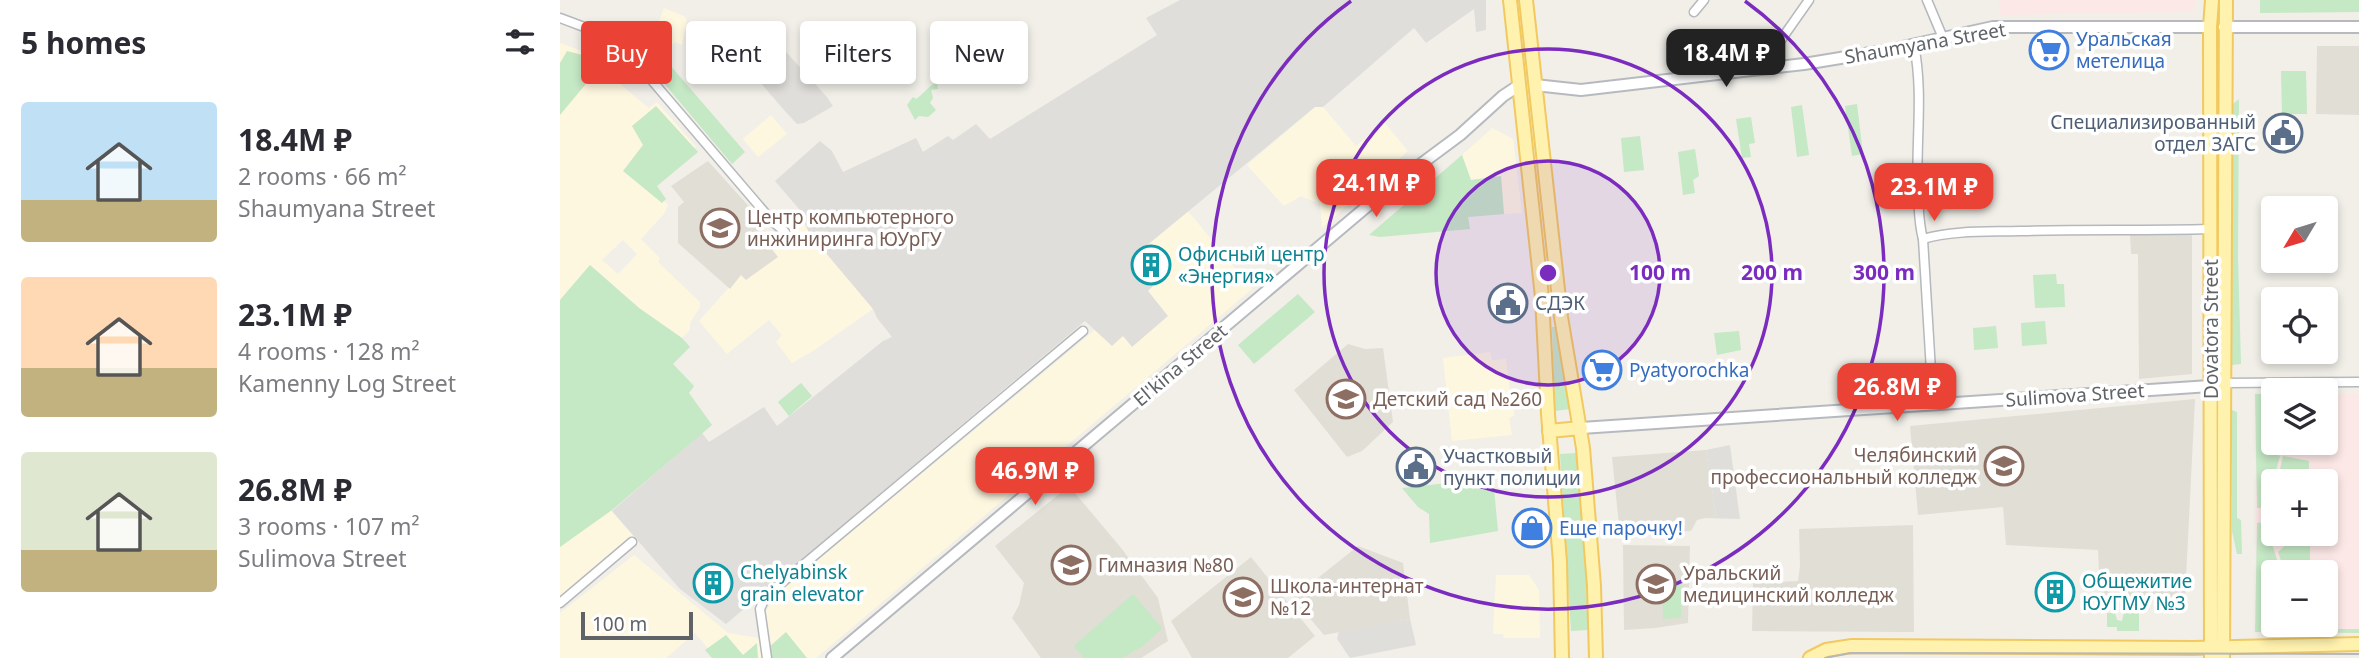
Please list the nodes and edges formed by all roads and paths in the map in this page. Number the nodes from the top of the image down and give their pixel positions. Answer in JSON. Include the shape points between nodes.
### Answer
{"nodes":[{"id":1,"x":1510,"y":0,"type":"edge"},
{"id":2,"x":1516,"y":0,"type":"edge"},
{"id":3,"x":1527,"y":0,"type":"edge"},
{"id":4,"x":1704,"y":0,"type":"edge"},
{"id":5,"x":1809,"y":0,"type":"edge"},
{"id":6,"x":1927,"y":0,"type":"edge"},
{"id":7,"x":2212,"y":0,"type":"edge"},
{"id":8,"x":2225,"y":0,"type":"edge"},
{"id":9,"x":1694,"y":12,"type":"dead end"},
{"id":10,"x":560,"y":18,"type":"edge"},
{"id":11,"x":1512,"y":22,"type":"junction"},
{"id":12,"x":2210,"y":27,"type":"junction"},
{"id":13,"x":2224,"y":27,"type":"junction"},
{"id":14,"x":2359,"y":27,"type":"edge"},
{"id":15,"x":1943,"y":38,"type":"junction"},
{"id":16,"x":1913,"y":45,"type":"junction"},
{"id":17,"x":1775,"y":68,"type":"junction"},
{"id":18,"x":1535,"y":85,"type":"junction"},
{"id":19,"x":1518,"y":86,"type":"junction"},
{"id":20,"x":2210,"y":229,"type":"junction"},
{"id":21,"x":785,"y":232,"type":"dead end"},
{"id":22,"x":1923,"y":239,"type":"junction"},
{"id":23,"x":1083,"y":331,"type":"dead end"},
{"id":24,"x":2359,"y":382,"type":"edge"},
{"id":25,"x":2224,"y":383,"type":"junction"},
{"id":26,"x":2210,"y":386,"type":"junction"},
{"id":27,"x":1933,"y":404,"type":"junction"},
{"id":28,"x":1581,"y":428,"type":"junction"},
{"id":29,"x":1549,"y":431,"type":"junction"},
{"id":30,"x":632,"y":542,"type":"dead end"},
{"id":31,"x":560,"y":603,"type":"edge"},
{"id":32,"x":2359,"y":644,"type":"edge"},
{"id":33,"x":2217,"y":652,"type":"edge"},
{"id":34,"x":766,"y":658,"type":"edge"},
{"id":35,"x":832,"y":658,"type":"edge"},
{"id":36,"x":1562,"y":658,"type":"edge"},
{"id":37,"x":1596,"y":658,"type":"edge"},
{"id":38,"x":1810,"y":658,"type":"edge"}],
"edges":[{"from":1,"to":11,"type":"main road"},
{"from":2,"to":11,"type":"main road"},
{"from":3,"to":18,"type":"main road"},
{"from":4,"to":9,"type":"street"},
{"from":5,"to":17,"type":"street","via":[[1776,47]]},
{"from":6,"to":15,"type":"street"},
{"from":7,"to":12,"type":"main road","name":"Dovatora Street"},
{"from":8,"to":13,"type":"main road","name":"Dovatora Street"},
{"from":10,"to":21,"type":"street","via":[[608,36],[625,49]]},
{"from":11,"to":19,"type":"main road"},
{"from":12,"to":13,"type":"main road","name":"Shaumyana Street"},
{"from":12,"to":15,"type":"street","name":"Shaumyana Street","via":[[1993,27]]},
{"from":12,"to":20,"type":"main road","name":"Dovatora Street"},
{"from":13,"to":14,"type":"street","name":"Shaumyana Street"},
{"from":13,"to":25,"type":"main road","name":"Dovatora Street"},
{"from":15,"to":16,"type":"street","name":"Shaumyana Street"},
{"from":16,"to":17,"type":"street","name":"Shaumyana Street"},
{"from":16,"to":22,"type":"street","via":[[1919,82],[1917,184]]},
{"from":17,"to":18,"type":"street","name":"Shaumyana Street","via":[[1581,90]]},
{"from":18,"to":19,"type":"main road"},
{"from":18,"to":28,"type":"main road","via":[[1561,317]]},
{"from":19,"to":29,"type":"main road","via":[[1542,297]]},
{"from":19,"to":35,"type":"street","name":"El'kina Street","via":[[1390,187]]},
{"from":20,"to":22,"type":"street","via":[[1969,232]]},
{"from":20,"to":26,"type":"main road","name":"Dovatora Street"},
{"from":22,"to":27,"type":"street"},
{"from":23,"to":34,"type":"street","via":[[766,596],[760,609]]},
{"from":24,"to":25,"type":"street","name":"Sulimova Street"},
{"from":25,"to":26,"type":"main road","name":"Sulimova Street"},
{"from":25,"to":33,"type":"main road","name":"Dovatora Street"},
{"from":26,"to":27,"type":"street","name":"Sulimova Street"},
{"from":26,"to":33,"type":"main road","name":"Dovatora Street"},
{"from":27,"to":28,"type":"street","name":"Sulimova Street"},
{"from":28,"to":29,"type":"main road"},
{"from":28,"to":37,"type":"main road"},
{"from":29,"to":36,"type":"main road"},
{"from":30,"to":31,"type":"street"},
{"from":32,"to":33,"type":"main road"},
{"from":33,"to":38,"type":"main road","via":[[1852,646]]}]}
